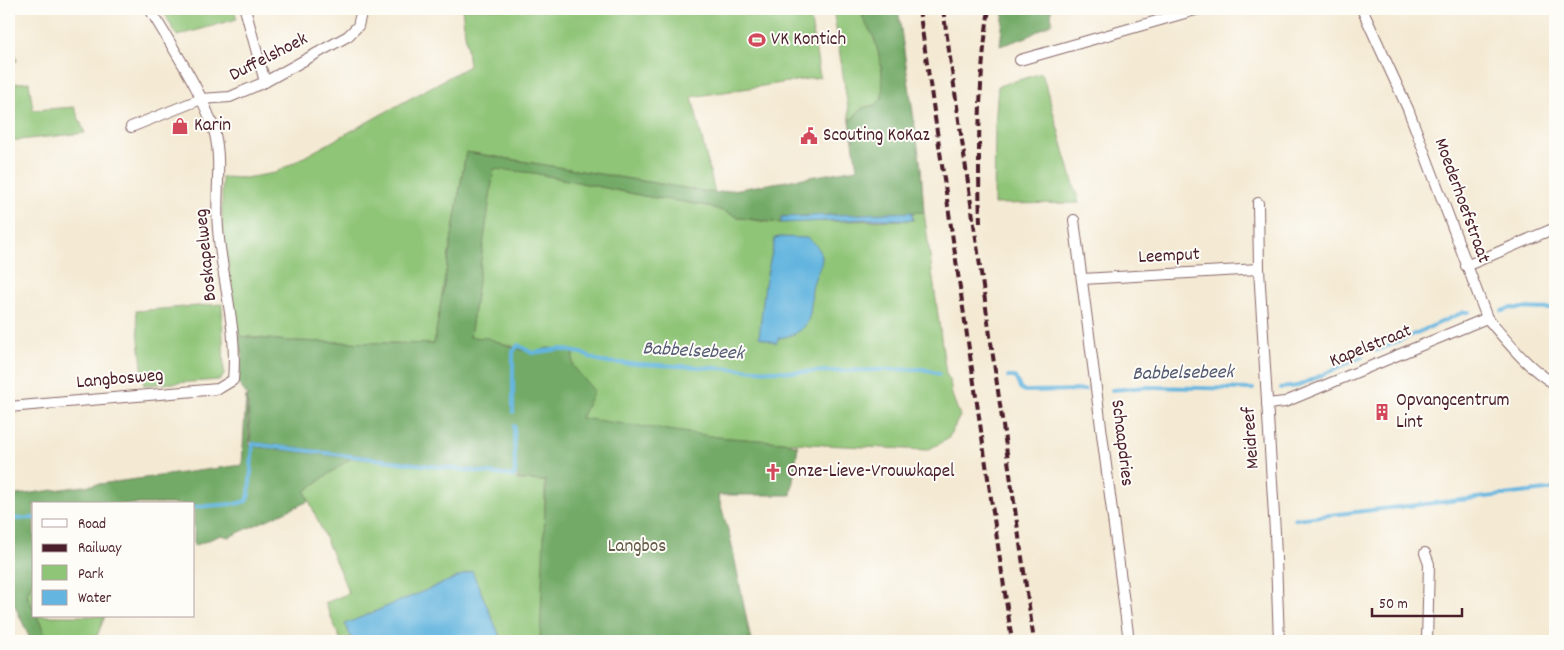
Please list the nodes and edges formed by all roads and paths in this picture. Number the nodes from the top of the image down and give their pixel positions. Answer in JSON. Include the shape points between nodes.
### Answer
{"nodes":[{"id":1,"x":150,"y":9,"type":"edge"},
{"id":2,"x":246,"y":9,"type":"edge"},
{"id":3,"x":362,"y":9,"type":"edge"},
{"id":4,"x":1198,"y":9,"type":"edge"},
{"id":5,"x":1362,"y":9,"type":"edge"},
{"id":6,"x":1020,"y":60,"type":"dead end"},
{"id":7,"x":264,"y":82,"type":"junction"},
{"id":8,"x":201,"y":99,"type":"junction"},
{"id":9,"x":131,"y":126,"type":"dead end"},
{"id":10,"x":1258,"y":204,"type":"dead end"},
{"id":11,"x":1074,"y":220,"type":"dead end"},
{"id":12,"x":1555,"y":228,"type":"edge"},
{"id":13,"x":1466,"y":266,"type":"junction"},
{"id":14,"x":1259,"y":269,"type":"junction"},
{"id":15,"x":1082,"y":279,"type":"junction"},
{"id":16,"x":1487,"y":318,"type":"junction"},
{"id":17,"x":233,"y":380,"type":"joint"},
{"id":18,"x":1555,"y":384,"type":"edge"},
{"id":19,"x":1267,"y":404,"type":"junction"},
{"id":20,"x":9,"y":407,"type":"edge"},
{"id":21,"x":1425,"y":553,"type":"dead end"},
{"id":22,"x":1130,"y":641,"type":"edge"},
{"id":23,"x":1279,"y":641,"type":"edge"},
{"id":24,"x":1427,"y":641,"type":"edge"}],
"edges":[{"from":1,"to":8,"type":"street"},
{"from":2,"to":7,"type":"street"},
{"from":3,"to":7,"type":"street","name":"Duffelshoek","via":[[358,26],[348,36]]},
{"from":4,"to":6,"type":"street"},
{"from":5,"to":13,"type":"street","name":"Moederhoefstraat","via":[[1408,109]]},
{"from":7,"to":8,"type":"street","name":"Duffelshoek","via":[[230,97]]},
{"from":8,"to":9,"type":"street","name":"Duffelshoek"},
{"from":8,"to":17,"type":"street","name":"Boskapelweg","via":[[214,134],[216,151],[222,269],[233,330]]},
{"from":10,"to":14,"type":"street","name":"Meidreef"},
{"from":11,"to":15,"type":"street","name":"Schaapdries"},
{"from":12,"to":13,"type":"street"},
{"from":13,"to":16,"type":"street","name":"Moederhoefstraat"},
{"from":14,"to":15,"type":"street","name":"Leemput"},
{"from":14,"to":19,"type":"street","name":"Meidreef"},
{"from":15,"to":22,"type":"street","name":"Schaapdries"},
{"from":16,"to":18,"type":"street","name":"Moederhoefstraat","via":[[1543,378]]},
{"from":16,"to":19,"type":"street","name":"Kapelstraat","via":[[1285,402]]},
{"from":17,"to":20,"type":"street","name":"Langbosweg","via":[[218,389]]},
{"from":19,"to":23,"type":"street","name":"Meidreef"},
{"from":21,"to":24,"type":"street","via":[[1429,564]]}]}
